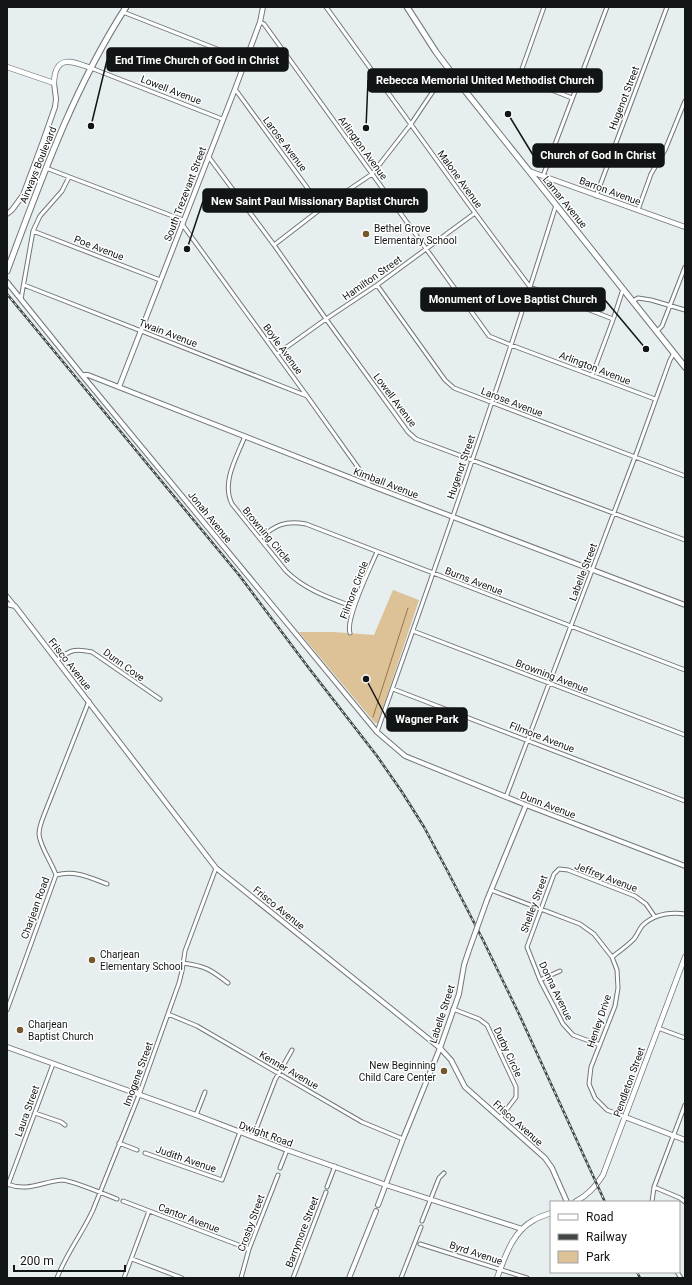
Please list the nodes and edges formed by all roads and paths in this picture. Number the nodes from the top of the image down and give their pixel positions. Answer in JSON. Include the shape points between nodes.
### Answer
{"nodes":[{"id":1,"x":126,"y":7,"type":"edge"},
{"id":2,"x":263,"y":7,"type":"edge"},
{"id":3,"x":326,"y":7,"type":"edge"},
{"id":4,"x":407,"y":7,"type":"edge"},
{"id":5,"x":544,"y":7,"type":"edge"},
{"id":6,"x":607,"y":7,"type":"edge"},
{"id":7,"x":666,"y":7,"type":"edge"},
{"id":8,"x":123,"y":12,"type":"junction"},
{"id":9,"x":260,"y":22,"type":"junction"},
{"id":10,"x":245,"y":60,"type":"junction"},
{"id":11,"x":7,"y":67,"type":"edge"},
{"id":12,"x":91,"y":68,"type":"junction"},
{"id":13,"x":448,"y":69,"type":"junction"},
{"id":14,"x":54,"y":83,"type":"junction"},
{"id":15,"x":234,"y":90,"type":"junction"},
{"id":16,"x":572,"y":98,"type":"junction"},
{"id":17,"x":685,"y":101,"type":"edge"},
{"id":18,"x":222,"y":118,"type":"junction"},
{"id":19,"x":411,"y":124,"type":"junction"},
{"id":20,"x":208,"y":156,"type":"junction"},
{"id":21,"x":46,"y":168,"type":"junction"},
{"id":22,"x":529,"y":171,"type":"junction"},
{"id":23,"x":372,"y":174,"type":"junction"},
{"id":24,"x":543,"y":176,"type":"junction"},
{"id":25,"x":69,"y":178,"type":"junction"},
{"id":26,"x":596,"y":196,"type":"junction"},
{"id":27,"x":556,"y":205,"type":"junction"},
{"id":28,"x":322,"y":208,"type":"junction"},
{"id":29,"x":638,"y":210,"type":"junction"},
{"id":30,"x":7,"y":214,"type":"edge"},
{"id":31,"x":475,"y":214,"type":"junction"},
{"id":32,"x":183,"y":222,"type":"junction"},
{"id":33,"x":685,"y":227,"type":"edge"},
{"id":34,"x":32,"y":230,"type":"junction"},
{"id":35,"x":274,"y":245,"type":"junction"},
{"id":36,"x":426,"y":249,"type":"junction"},
{"id":37,"x":685,"y":267,"type":"edge"},
{"id":38,"x":7,"y":270,"type":"edge"},
{"id":39,"x":160,"y":280,"type":"junction"},
{"id":40,"x":7,"y":282,"type":"edge"},
{"id":41,"x":24,"y":285,"type":"junction"},
{"id":42,"x":377,"y":285,"type":"junction"},
{"id":43,"x":530,"y":287,"type":"junction"},
{"id":44,"x":623,"y":289,"type":"junction"},
{"id":45,"x":21,"y":300,"type":"junction"},
{"id":46,"x":633,"y":301,"type":"junction"},
{"id":47,"x":671,"y":305,"type":"junction"},
{"id":48,"x":685,"y":310,"type":"edge"},
{"id":49,"x":326,"y":319,"type":"junction"},
{"id":50,"x":613,"y":319,"type":"junction"},
{"id":51,"x":141,"y":331,"type":"junction"},
{"id":52,"x":657,"y":331,"type":"junction"},
{"id":53,"x":511,"y":346,"type":"junction"},
{"id":54,"x":674,"y":353,"type":"junction"},
{"id":55,"x":277,"y":354,"type":"junction"},
{"id":56,"x":685,"y":367,"type":"edge"},
{"id":57,"x":82,"y":375,"type":"junction"},
{"id":58,"x":592,"y":376,"type":"junction"},
{"id":59,"x":119,"y":387,"type":"junction"},
{"id":60,"x":307,"y":396,"type":"junction"},
{"id":61,"x":655,"y":400,"type":"junction"},
{"id":62,"x":492,"y":403,"type":"junction"},
{"id":63,"x":245,"y":436,"type":"junction"},
{"id":64,"x":635,"y":457,"type":"junction"},
{"id":65,"x":472,"y":460,"type":"junction"},
{"id":66,"x":685,"y":476,"type":"edge"},
{"id":67,"x":369,"y":485,"type":"junction"},
{"id":68,"x":614,"y":514,"type":"junction"},
{"id":69,"x":453,"y":517,"type":"junction"},
{"id":70,"x":260,"y":538,"type":"junction"},
{"id":71,"x":685,"y":540,"type":"edge"},
{"id":72,"x":377,"y":552,"type":"junction"},
{"id":73,"x":592,"y":571,"type":"junction"},
{"id":74,"x":432,"y":574,"type":"junction"},
{"id":75,"x":7,"y":596,"type":"edge"},
{"id":76,"x":7,"y":604,"type":"edge"},
{"id":77,"x":685,"y":605,"type":"edge"},
{"id":78,"x":15,"y":606,"type":"junction"},
{"id":79,"x":354,"y":607,"type":"junction"},
{"id":80,"x":571,"y":627,"type":"junction"},
{"id":81,"x":413,"y":632,"type":"junction"},
{"id":82,"x":350,"y":634,"type":"dead end"},
{"id":83,"x":56,"y":660,"type":"junction"},
{"id":84,"x":685,"y":670,"type":"edge"},
{"id":85,"x":549,"y":684,"type":"junction"},
{"id":86,"x":393,"y":689,"type":"junction"},
{"id":87,"x":160,"y":699,"type":"dead end"},
{"id":88,"x":89,"y":701,"type":"junction"},
{"id":89,"x":378,"y":732,"type":"junction"},
{"id":90,"x":685,"y":735,"type":"edge"},
{"id":91,"x":528,"y":740,"type":"junction"},
{"id":92,"x":406,"y":756,"type":"joint"},
{"id":93,"x":506,"y":797,"type":"junction"},
{"id":94,"x":685,"y":801,"type":"edge"},
{"id":95,"x":526,"y":805,"type":"junction"},
{"id":96,"x":685,"y":866,"type":"edge"},
{"id":97,"x":216,"y":868,"type":"junction"},
{"id":98,"x":559,"y":869,"type":"joint"},
{"id":99,"x":56,"y":875,"type":"junction"},
{"id":100,"x":107,"y":884,"type":"dead end"},
{"id":101,"x":491,"y":890,"type":"junction"},
{"id":102,"x":540,"y":909,"type":"junction"},
{"id":103,"x":685,"y":914,"type":"edge"},
{"id":104,"x":655,"y":917,"type":"junction"},
{"id":105,"x":527,"y":947,"type":"joint"},
{"id":106,"x":612,"y":957,"type":"junction"},
{"id":107,"x":685,"y":957,"type":"edge"},
{"id":108,"x":183,"y":964,"type":"junction"},
{"id":109,"x":560,"y":971,"type":"dead end"},
{"id":110,"x":540,"y":980,"type":"junction"},
{"id":111,"x":228,"y":983,"type":"dead end"},
{"id":112,"x":453,"y":1009,"type":"junction"},
{"id":113,"x":7,"y":1010,"type":"edge"},
{"id":114,"x":168,"y":1014,"type":"junction"},
{"id":115,"x":658,"y":1028,"type":"junction"},
{"id":116,"x":685,"y":1038,"type":"edge"},
{"id":117,"x":600,"y":1045,"type":"junction"},
{"id":118,"x":7,"y":1047,"type":"edge"},
{"id":119,"x":440,"y":1048,"type":"junction"},
{"id":120,"x":292,"y":1050,"type":"dead end"},
{"id":121,"x":53,"y":1064,"type":"junction"},
{"id":122,"x":279,"y":1074,"type":"junction"},
{"id":123,"x":205,"y":1092,"type":"dead end"},
{"id":124,"x":139,"y":1096,"type":"junction"},
{"id":125,"x":685,"y":1106,"type":"edge"},
{"id":126,"x":36,"y":1113,"type":"junction"},
{"id":127,"x":196,"y":1116,"type":"junction"},
{"id":128,"x":501,"y":1117,"type":"junction"},
{"id":129,"x":625,"y":1117,"type":"junction"},
{"id":130,"x":64,"y":1126,"type":"dead end"},
{"id":131,"x":240,"y":1132,"type":"junction"},
{"id":132,"x":673,"y":1135,"type":"junction"},
{"id":133,"x":253,"y":1137,"type":"junction"},
{"id":134,"x":403,"y":1139,"type":"junction"},
{"id":135,"x":685,"y":1140,"type":"edge"},
{"id":136,"x":119,"y":1143,"type":"junction"},
{"id":137,"x":137,"y":1150,"type":"dead end"},
{"id":138,"x":287,"y":1150,"type":"junction"},
{"id":139,"x":144,"y":1153,"type":"dead end"},
{"id":140,"x":335,"y":1166,"type":"junction"},
{"id":141,"x":280,"y":1168,"type":"dead end"},
{"id":142,"x":444,"y":1173,"type":"dead end"},
{"id":143,"x":278,"y":1175,"type":"dead end"},
{"id":144,"x":7,"y":1184,"type":"edge"},
{"id":145,"x":386,"y":1184,"type":"junction"},
{"id":146,"x":327,"y":1187,"type":"dead end"},
{"id":147,"x":654,"y":1187,"type":"junction"},
{"id":148,"x":326,"y":1192,"type":"dead end"},
{"id":149,"x":100,"y":1193,"type":"junction"},
{"id":150,"x":117,"y":1199,"type":"dead end"},
{"id":151,"x":431,"y":1199,"type":"junction"},
{"id":152,"x":123,"y":1201,"type":"dead end"},
{"id":153,"x":567,"y":1201,"type":"edge"},
{"id":154,"x":577,"y":1201,"type":"edge"},
{"id":155,"x":652,"y":1201,"type":"edge"},
{"id":156,"x":685,"y":1202,"type":"edge"},
{"id":157,"x":378,"y":1205,"type":"dead end"},
{"id":158,"x":149,"y":1211,"type":"junction"},
{"id":159,"x":376,"y":1211,"type":"dead end"},
{"id":160,"x":550,"y":1213,"type":"edge"},
{"id":161,"x":422,"y":1221,"type":"dead end"},
{"id":162,"x":421,"y":1226,"type":"dead end"},
{"id":163,"x":522,"y":1229,"type":"junction"},
{"id":164,"x":420,"y":1244,"type":"dead end"},
{"id":165,"x":250,"y":1249,"type":"junction"},
{"id":166,"x":132,"y":1259,"type":"junction"},
{"id":167,"x":500,"y":1269,"type":"junction"},
{"id":168,"x":57,"y":1278,"type":"edge"},
{"id":169,"x":124,"y":1278,"type":"edge"},
{"id":170,"x":182,"y":1278,"type":"edge"},
{"id":171,"x":241,"y":1278,"type":"edge"},
{"id":172,"x":293,"y":1278,"type":"edge"},
{"id":173,"x":349,"y":1278,"type":"edge"},
{"id":174,"x":401,"y":1278,"type":"edge"},
{"id":175,"x":497,"y":1278,"type":"edge"},
{"id":176,"x":527,"y":1278,"type":"edge"}],
"edges":[{"from":1,"to":8,"type":"main road","name":"Airways Boulevard"},
{"from":2,"to":9,"type":"street","name":"South Trezevant Street"},
{"from":3,"to":19,"type":"street","name":"Malone Avenue"},
{"from":4,"to":13,"type":"main road","name":"Lamar Avenue"},
{"from":5,"to":16,"type":"street","via":[[522,69],[539,85]]},
{"from":6,"to":16,"type":"street"},
{"from":7,"to":26,"type":"street","name":"Hugenot Street"},
{"from":8,"to":10,"type":"street"},
{"from":8,"to":12,"type":"main road","name":"Airways Boulevard"},
{"from":9,"to":10,"type":"street","name":"South Trezevant Street"},
{"from":9,"to":23,"type":"street","name":"Arlington Avenue","via":[[264,24]]},
{"from":10,"to":15,"type":"street","name":"South Trezevant Street"},
{"from":11,"to":14,"type":"main road"},
{"from":12,"to":14,"type":"main road","name":"Airways Boulevard","via":[[71,61],[64,62],[57,68]]},
{"from":12,"to":18,"type":"street","name":"Lowell Avenue"},
{"from":12,"to":21,"type":"main road","name":"Airways Boulevard"},
{"from":13,"to":19,"type":"street"},
{"from":13,"to":22,"type":"main road","name":"Lamar Avenue"},
{"from":14,"to":30,"type":"street","name":"Airways Boulevard","via":[[55,107],[42,144],[22,195]]},
{"from":15,"to":18,"type":"street","name":"South Trezevant Street"},
{"from":15,"to":28,"type":"street","name":"Larose Avenue"},
{"from":16,"to":24,"type":"street"},
{"from":17,"to":29,"type":"street","via":[[665,150],[650,174]]},
{"from":18,"to":20,"type":"street","name":"South Trezevant Street"},
{"from":19,"to":23,"type":"street"},
{"from":19,"to":31,"type":"street","name":"Malone Avenue"},
{"from":20,"to":32,"type":"street","name":"South Trezevant Street"},
{"from":20,"to":35,"type":"street","name":"Lowell Avenue"},
{"from":21,"to":25,"type":"street"},
{"from":21,"to":38,"type":"main road","name":"Airways Boulevard"},
{"from":22,"to":24,"type":"main road","name":"Barron Avenue"},
{"from":22,"to":27,"type":"main road","name":"Lamar Avenue"},
{"from":23,"to":28,"type":"street"},
{"from":23,"to":36,"type":"street","name":"Arlington Avenue"},
{"from":24,"to":26,"type":"main road","name":"Barron Avenue"},
{"from":25,"to":32,"type":"street"},
{"from":25,"to":34,"type":"street"},
{"from":26,"to":29,"type":"main road","name":"Barron Avenue"},
{"from":27,"to":43,"type":"street","name":"Hugenot Street"},
{"from":27,"to":44,"type":"main road","name":"Lamar Avenue"},
{"from":28,"to":35,"type":"street"},
{"from":29,"to":33,"type":"main road","name":"Barron Avenue"},
{"from":31,"to":36,"type":"street","name":"Hamilton Street"},
{"from":31,"to":43,"type":"street","name":"Malone Avenue"},
{"from":32,"to":39,"type":"street","name":"South Trezevant Street"},
{"from":32,"to":55,"type":"street","name":"Boyle Avenue"},
{"from":34,"to":39,"type":"street","name":"Poe Avenue"},
{"from":34,"to":41,"type":"street"},
{"from":35,"to":49,"type":"street","name":"Lowell Avenue"},
{"from":36,"to":42,"type":"street","name":"Hamilton Street"},
{"from":36,"to":53,"type":"street","name":"Arlington Avenue","via":[[489,336]]},
{"from":37,"to":47,"type":"street"},
{"from":39,"to":51,"type":"street","name":"South Trezevant Street"},
{"from":40,"to":45,"type":"street","name":"Jonah Avenue"},
{"from":41,"to":45,"type":"street"},
{"from":41,"to":51,"type":"street","name":"Twain Avenue"},
{"from":42,"to":49,"type":"street","name":"Hamilton Street"},
{"from":42,"to":62,"type":"street","name":"Larose Avenue","via":[[445,380],[454,388]]},
{"from":43,"to":50,"type":"street"},
{"from":43,"to":53,"type":"street","name":"Hugenot Street"},
{"from":44,"to":46,"type":"main road","name":"Lamar Avenue"},
{"from":44,"to":50,"type":"street"},
{"from":45,"to":57,"type":"street","name":"Jonah Avenue"},
{"from":46,"to":47,"type":"street","via":[[638,298]]},
{"from":46,"to":52,"type":"main road","name":"Lamar Avenue"},
{"from":47,"to":48,"type":"street"},
{"from":47,"to":52,"type":"street","via":[[662,326]]},
{"from":49,"to":55,"type":"street","name":"Hamilton Street"},
{"from":49,"to":65,"type":"street","name":"Lowell Avenue","via":[[408,432],[416,439]]},
{"from":50,"to":58,"type":"street"},
{"from":51,"to":59,"type":"street","name":"South Trezevant Street"},
{"from":51,"to":60,"type":"street","name":"Twain Avenue"},
{"from":52,"to":54,"type":"main road","name":"Lamar Avenue"},
{"from":53,"to":58,"type":"street","name":"Arlington Avenue"},
{"from":53,"to":62,"type":"street","name":"Hugenot Street"},
{"from":54,"to":56,"type":"main road","name":"Lamar Avenue"},
{"from":54,"to":61,"type":"street","name":"Labelle Street"},
{"from":55,"to":60,"type":"street","name":"Boyle Avenue"},
{"from":57,"to":59,"type":"street","name":"Kimball Avenue"},
{"from":57,"to":89,"type":"street","name":"Jonah Avenue"},
{"from":58,"to":61,"type":"street","name":"Arlington Avenue"},
{"from":59,"to":63,"type":"street","name":"Kimball Avenue"},
{"from":60,"to":67,"type":"street","name":"Boyle Avenue"},
{"from":61,"to":64,"type":"street","name":"Labelle Street"},
{"from":62,"to":64,"type":"street","name":"Larose Avenue"},
{"from":62,"to":65,"type":"street","name":"Hugenot Street"},
{"from":63,"to":67,"type":"street","name":"Kimball Avenue"},
{"from":63,"to":70,"type":"street","name":"Browning Circle","via":[[230,474],[228,491],[235,509]]},
{"from":64,"to":66,"type":"street","name":"Larose Avenue"},
{"from":64,"to":68,"type":"street","name":"Labelle Street"},
{"from":65,"to":68,"type":"street","name":"Lowell Avenue"},
{"from":65,"to":69,"type":"street","name":"Hugenot Street"},
{"from":67,"to":69,"type":"street","name":"Kimball Avenue"},
{"from":68,"to":71,"type":"street","name":"Lowell Avenue"},
{"from":68,"to":73,"type":"street","name":"Labelle Street"},
{"from":69,"to":73,"type":"street","name":"Kimball Avenue"},
{"from":69,"to":74,"type":"street","name":"Hugenot Street"},
{"from":70,"to":72,"type":"street","name":"Burns Avenue","via":[[277,526],[295,522]]},
{"from":70,"to":79,"type":"street","name":"Browning Circle","via":[[300,583],[317,593]]},
{"from":72,"to":74,"type":"street","name":"Burns Avenue"},
{"from":72,"to":79,"type":"street","name":"Filmore Circle"},
{"from":73,"to":77,"type":"street","name":"Kimball Avenue"},
{"from":73,"to":80,"type":"street","name":"Labelle Street"},
{"from":74,"to":80,"type":"street","name":"Burns Avenue"},
{"from":74,"to":81,"type":"street","name":"Hugenot Street"},
{"from":75,"to":78,"type":"street","name":"Frisco Avenue"},
{"from":76,"to":78,"type":"street"},
{"from":78,"to":83,"type":"street","name":"Frisco Avenue"},
{"from":79,"to":82,"type":"street","name":"Filmore Circle","via":[[349,626]]},
{"from":80,"to":84,"type":"street","name":"Burns Avenue"},
{"from":80,"to":85,"type":"street","name":"Labelle Street"},
{"from":81,"to":85,"type":"street","name":"Browning Avenue"},
{"from":81,"to":86,"type":"street","name":"Hugenot Street"},
{"from":83,"to":87,"type":"street","name":"Dunn Cove","via":[[70,650],[92,652]]},
{"from":83,"to":88,"type":"street","name":"Frisco Avenue"},
{"from":85,"to":90,"type":"street","name":"Browning Avenue"},
{"from":85,"to":91,"type":"street","name":"Labelle Street"},
{"from":86,"to":89,"type":"street","name":"Hugenot Street"},
{"from":86,"to":91,"type":"street","name":"Filmore Avenue"},
{"from":88,"to":97,"type":"street","name":"Frisco Avenue"},
{"from":88,"to":99,"type":"street","name":"Charjean Road","via":[[46,808],[39,833]]},
{"from":89,"to":92,"type":"street","name":"Jonah Avenue"},
{"from":91,"to":93,"type":"street","name":"Labelle Street"},
{"from":91,"to":94,"type":"street","name":"Filmore Avenue"},
{"from":92,"to":93,"type":"street","name":"Dunn Avenue"},
{"from":93,"to":95,"type":"street","name":"Dunn Avenue"},
{"from":95,"to":96,"type":"street","name":"Dunn Avenue"},
{"from":95,"to":101,"type":"street","name":"Labelle Street"},
{"from":97,"to":108,"type":"street","name":"Imogene Street","via":[[185,951]]},
{"from":97,"to":119,"type":"street","name":"Frisco Avenue"},
{"from":98,"to":102,"type":"street","name":"Shelley Street","via":[[554,874]]},
{"from":98,"to":104,"type":"street","name":"Jeffrey Avenue","via":[[568,870],[635,896],[646,904]]},
{"from":99,"to":100,"type":"street","via":[[74,872]]},
{"from":99,"to":113,"type":"street","name":"Charjean Road"},
{"from":101,"to":102,"type":"street","name":"Henley Drive"},
{"from":101,"to":112,"type":"street","name":"Labelle Street","bridge":true,"via":[[464,965],[459,994]]},
{"from":102,"to":105,"type":"street","name":"Shelley Street"},
{"from":102,"to":106,"type":"street","name":"Henley Drive","via":[[580,924],[594,934]]},
{"from":103,"to":104,"type":"street","via":[[665,913]]},
{"from":104,"to":106,"type":"street","via":[[642,926],[635,938]]},
{"from":105,"to":110,"type":"street","name":"Donna Avenue"},
{"from":106,"to":117,"type":"street","name":"Henley Drive","via":[[617,970],[618,988],[615,1006]]},
{"from":107,"to":115,"type":"main road","name":"Pendleton Street"},
{"from":108,"to":111,"type":"street","via":[[210,969]]},
{"from":108,"to":114,"type":"street","name":"Imogene Street"},
{"from":109,"to":110,"type":"street"},
{"from":110,"to":117,"type":"street","name":"Donna Avenue","via":[[568,1030],[573,1035]]},
{"from":112,"to":119,"type":"street","name":"Labelle Street"},
{"from":112,"to":128,"type":"street","name":"Durby Circle","via":[[479,1019],[487,1025],[516,1087],[516,1097]]},
{"from":114,"to":122,"type":"street","name":"Kenner Avenue","via":[[197,1026]]},
{"from":114,"to":124,"type":"street","name":"Imogene Street"},
{"from":115,"to":116,"type":"street"},
{"from":115,"to":129,"type":"main road","name":"Pendleton Street"},
{"from":117,"to":129,"type":"street","name":"Henley Drive","via":[[591,1067],[589,1084],[595,1098],[607,1110]]},
{"from":118,"to":121,"type":"street","name":"Dwight Road"},
{"from":119,"to":128,"type":"street","name":"Frisco Avenue","via":[[451,1060],[465,1087]]},
{"from":119,"to":134,"type":"street","name":"Labelle Street"},
{"from":120,"to":122,"type":"street"},
{"from":121,"to":124,"type":"street","name":"Dwight Road"},
{"from":121,"to":126,"type":"street","name":"Laura Street"},
{"from":122,"to":133,"type":"street"},
{"from":122,"to":134,"type":"street","name":"Kenner Avenue","via":[[362,1122]]},
{"from":123,"to":127,"type":"street"},
{"from":124,"to":127,"type":"street","name":"Dwight Road"},
{"from":124,"to":136,"type":"street","name":"Imogene Street"},
{"from":125,"to":132,"type":"street"},
{"from":126,"to":130,"type":"street","via":[[61,1122]]},
{"from":126,"to":144,"type":"street","name":"Laura Street"},
{"from":127,"to":131,"type":"street","name":"Dwight Road"},
{"from":128,"to":153,"type":"street","name":"Frisco Avenue","via":[[545,1158]]},
{"from":129,"to":132,"type":"main road"},
{"from":129,"to":154,"type":"main road","name":"Pendleton Street","via":[[603,1175],[592,1191]]},
{"from":131,"to":133,"type":"street","name":"Dwight Road"},
{"from":131,"to":139,"type":"street","name":"Judith Avenue","via":[[222,1180]]},
{"from":132,"to":135,"type":"main road"},
{"from":132,"to":147,"type":"street"},
{"from":133,"to":138,"type":"street","name":"Dwight Road"},
{"from":134,"to":145,"type":"street","name":"Labelle Street"},
{"from":136,"to":137,"type":"street"},
{"from":136,"to":149,"type":"street","name":"Imogene Street"},
{"from":138,"to":140,"type":"street","name":"Dwight Road"},
{"from":138,"to":141,"type":"street"},
{"from":140,"to":145,"type":"street","name":"Dwight Road"},
{"from":140,"to":146,"type":"street","name":"Barrymore Street"},
{"from":142,"to":151,"type":"street","via":[[439,1178]]},
{"from":143,"to":165,"type":"street","name":"Crosby Street"},
{"from":144,"to":149,"type":"street","via":[[18,1188],[63,1180]]},
{"from":145,"to":151,"type":"street","name":"Dwight Road"},
{"from":145,"to":157,"type":"street","name":"Labelle Street"},
{"from":147,"to":155,"type":"street"},
{"from":147,"to":156,"type":"street"},
{"from":148,"to":172,"type":"street","name":"Barrymore Street"},
{"from":149,"to":150,"type":"street"},
{"from":149,"to":168,"type":"street","name":"Imogene Street"},
{"from":151,"to":161,"type":"street"},
{"from":151,"to":163,"type":"street","name":"Dwight Road"},
{"from":152,"to":158,"type":"street","name":"Cantor Avenue"},
{"from":158,"to":165,"type":"street","name":"Cantor Avenue"},
{"from":158,"to":166,"type":"street"},
{"from":159,"to":173,"type":"street"},
{"from":160,"to":163,"type":"main road"},
{"from":162,"to":174,"type":"street"},
{"from":163,"to":167,"type":"main road","via":[[507,1250]]},
{"from":164,"to":167,"type":"street","name":"Byrd Avenue"},
{"from":165,"to":171,"type":"street","name":"Crosby Street"},
{"from":166,"to":169,"type":"street"},
{"from":166,"to":170,"type":"street"},
{"from":167,"to":175,"type":"main road"},
{"from":167,"to":176,"type":"street","name":"Byrd Avenue"}]}
